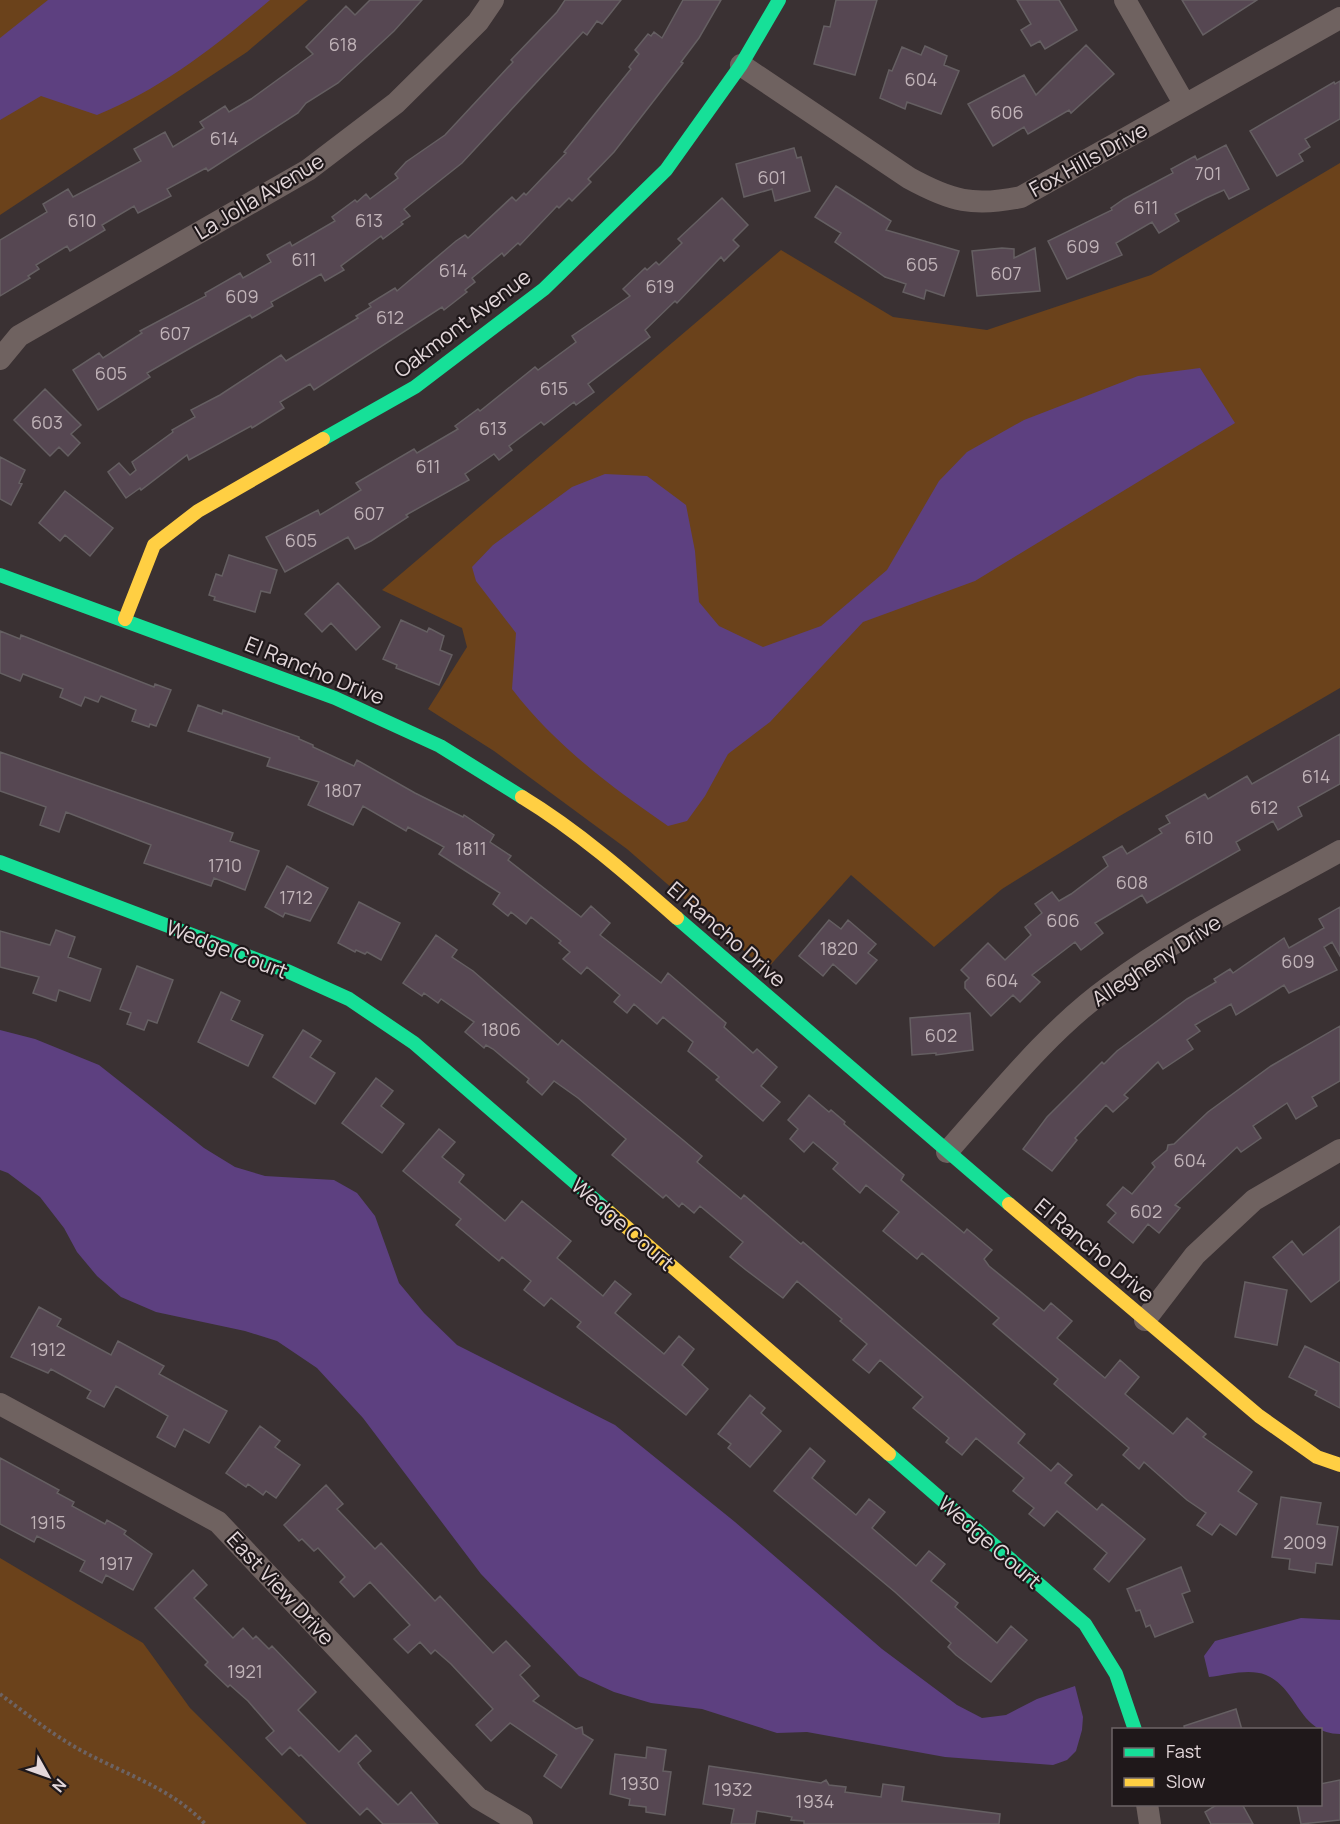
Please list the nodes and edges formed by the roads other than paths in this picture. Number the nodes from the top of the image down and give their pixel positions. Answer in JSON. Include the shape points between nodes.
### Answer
{"nodes":[{"id":1,"x":493,"y":0,"type":"edge"},
{"id":2,"x":779,"y":0,"type":"edge"},
{"id":3,"x":1125,"y":0,"type":"edge"},
{"id":4,"x":1340,"y":18,"type":"edge"},
{"id":5,"x":741,"y":65,"type":"junction"},
{"id":6,"x":1185,"y":105,"type":"junction"},
{"id":7,"x":0,"y":359,"type":"edge"},
{"id":8,"x":0,"y":575,"type":"edge"},
{"id":9,"x":125,"y":619,"type":"junction"},
{"id":10,"x":1340,"y":851,"type":"edge"},
{"id":11,"x":0,"y":862,"type":"edge"},
{"id":12,"x":1340,"y":1150,"type":"edge"},
{"id":13,"x":947,"y":1152,"type":"junction"},
{"id":14,"x":1145,"y":1320,"type":"junction"},
{"id":15,"x":0,"y":1404,"type":"edge"},
{"id":16,"x":1340,"y":1464,"type":"edge"},
{"id":17,"x":1135,"y":1728,"type":"edge"},
{"id":18,"x":1147,"y":1806,"type":"edge"},
{"id":19,"x":522,"y":1824,"type":"edge"},
{"id":20,"x":1150,"y":1824,"type":"edge"}],
"edges":[{"from":1,"to":7,"type":"street","name":"La Jolla Avenue","via":[[478,22],[396,103],[308,170],[19,336]]},
{"from":2,"to":5,"type":"street","name":"Oakmont Avenue"},
{"from":3,"to":6,"type":"street"},
{"from":4,"to":6,"type":"street","name":"Fox Hills Drive"},
{"from":5,"to":6,"type":"street","name":"Fox Hills Drive","via":[[909,178],[938,194],[976,204],[1021,197]]},
{"from":5,"to":9,"type":"street","name":"Oakmont Avenue","via":[[666,170],[544,289],[415,387],[198,511],[154,545]]},
{"from":8,"to":9,"type":"street","name":"El Rancho Drive"},
{"from":9,"to":13,"type":"street","name":"El Rancho Drive","via":[[335,698],[419,736],[544,810],[632,879]]},
{"from":10,"to":13,"type":"street","name":"Allegheny Drive","via":[[1224,915],[1109,986],[1030,1059]]},
{"from":11,"to":17,"type":"street","name":"Wedge Court","via":[[287,971],[349,999],[414,1043],[1085,1624],[1118,1674]]},
{"from":12,"to":14,"type":"street","via":[[1254,1200],[1195,1255]]},
{"from":13,"to":14,"type":"street","name":"El Rancho Drive"},
{"from":14,"to":16,"type":"street","name":"El Rancho Drive","via":[[1259,1416],[1317,1457]]},
{"from":15,"to":19,"type":"street","name":"East View Drive","via":[[218,1522],[478,1798]]},
{"from":18,"to":20,"type":"street"}]}
